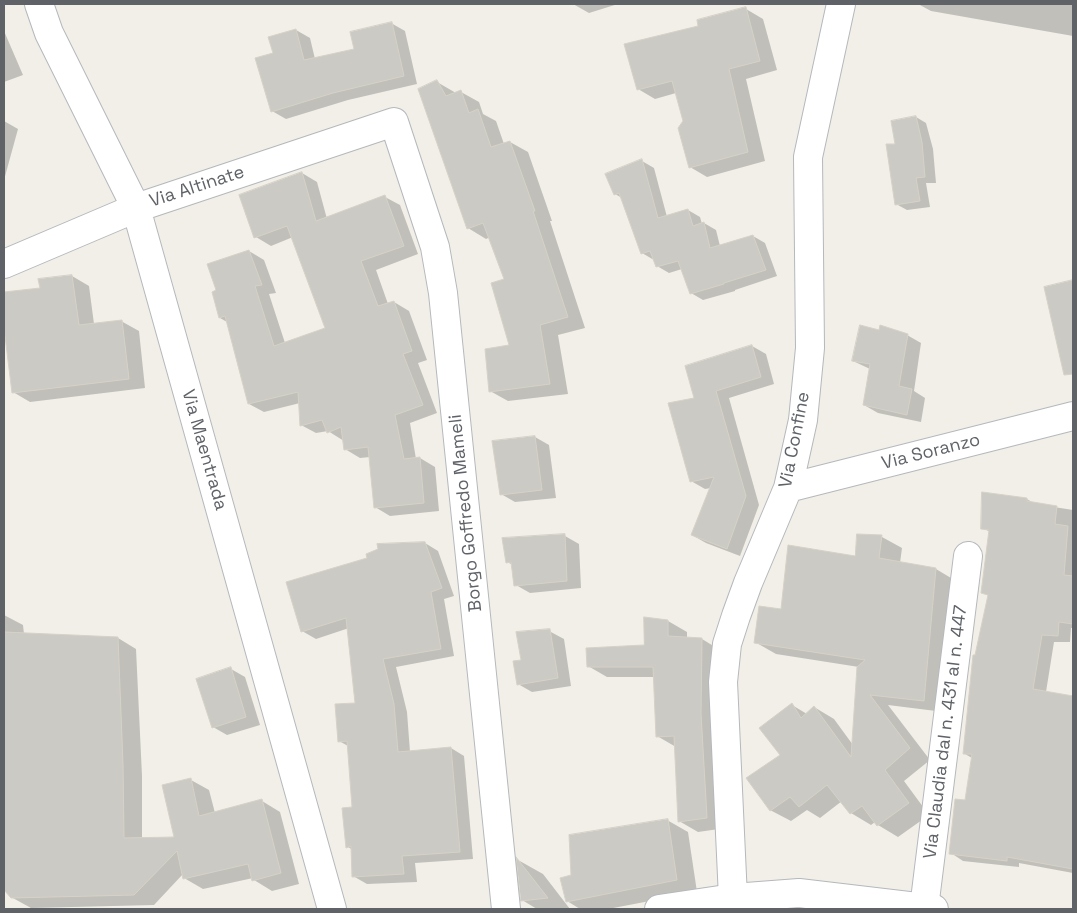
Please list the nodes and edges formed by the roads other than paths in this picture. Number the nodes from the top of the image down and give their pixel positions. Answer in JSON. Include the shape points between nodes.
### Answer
{"nodes":[{"id":1,"x":39,"y":4,"type":"edge"},
{"id":2,"x":840,"y":4,"type":"edge"},
{"id":3,"x":394,"y":122,"type":"joint"},
{"id":4,"x":136,"y":208,"type":"junction"},
{"id":5,"x":4,"y":264,"type":"edge"},
{"id":6,"x":1073,"y":416,"type":"edge"},
{"id":7,"x":788,"y":488,"type":"junction"},
{"id":8,"x":968,"y":556,"type":"dead end"},
{"id":9,"x":734,"y":898,"type":"junction"},
{"id":10,"x":332,"y":909,"type":"edge"},
{"id":11,"x":506,"y":909,"type":"edge"},
{"id":12,"x":659,"y":909,"type":"edge"},
{"id":13,"x":929,"y":909,"type":"edge"}],
"edges":[{"from":1,"to":4,"type":"street","name":"Via Maentrada","via":[[49,33]]},
{"from":2,"to":7,"type":"street","name":"Via Confine","via":[[808,157],[810,348],[803,420]]},
{"from":3,"to":4,"type":"street","name":"Via Altinate"},
{"from":3,"to":11,"type":"street","name":"Borgo Goffredo Mameli","via":[[435,248],[443,293]]},
{"from":4,"to":5,"type":"street","name":"Via Altinate"},
{"from":4,"to":10,"type":"street","name":"Via Maentrada"},
{"from":6,"to":7,"type":"street","name":"Via Soranzo"},
{"from":7,"to":9,"type":"street","name":"Via Confine","via":[[748,583],[727,644],[723,682]]},
{"from":8,"to":13,"type":"street","name":"Via Claudia dal n. 431 al n. 447"},
{"from":9,"to":12,"type":"street"},
{"from":9,"to":13,"type":"street","via":[[799,893]]}]}
